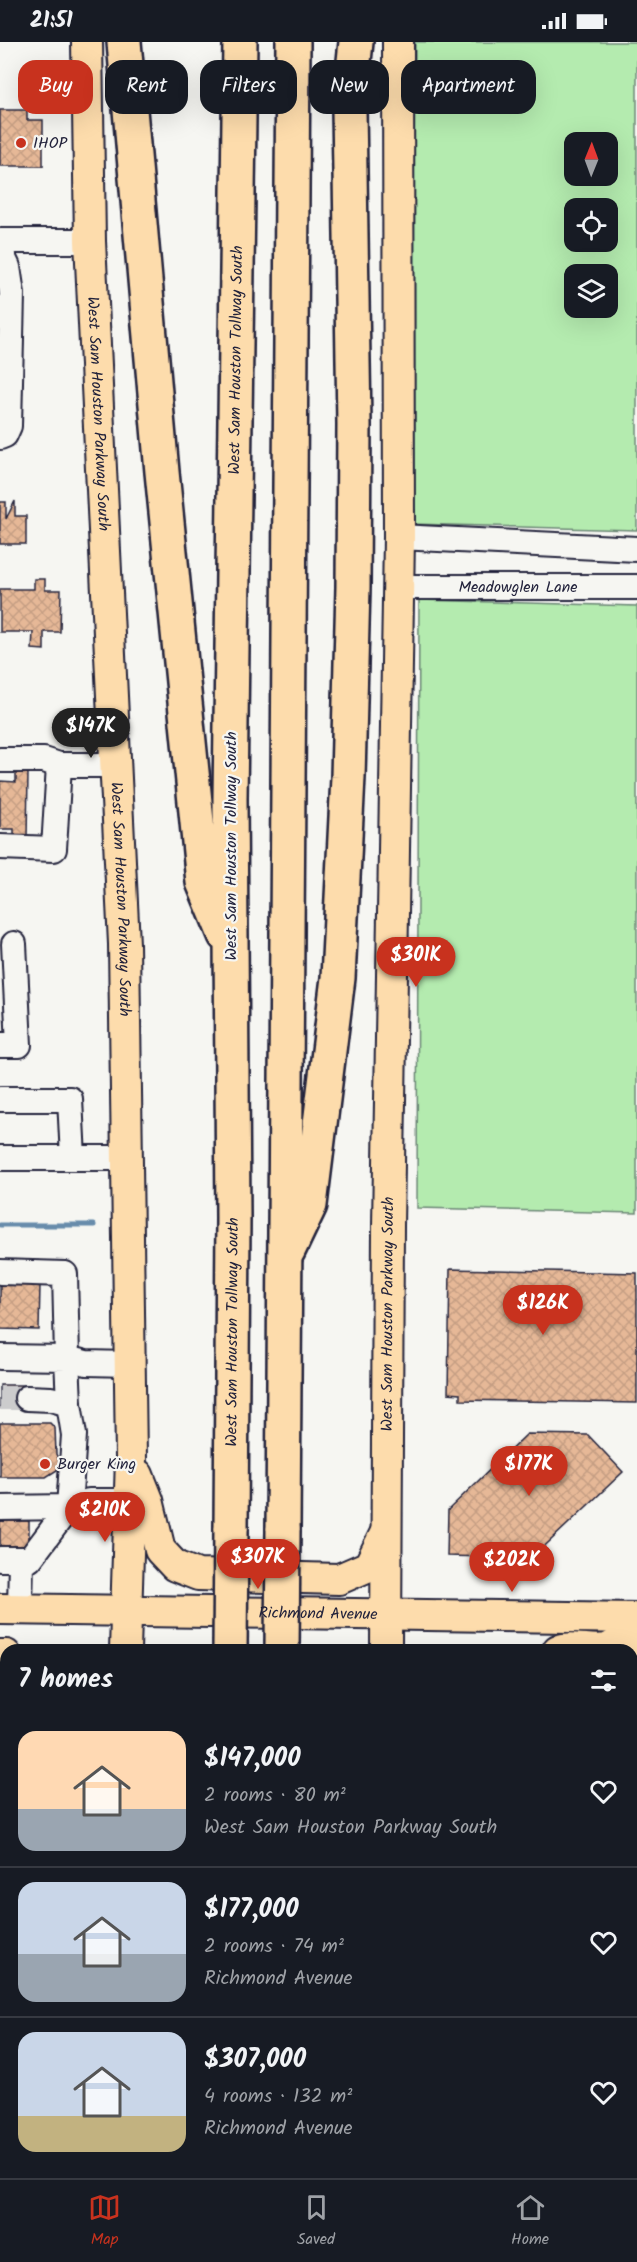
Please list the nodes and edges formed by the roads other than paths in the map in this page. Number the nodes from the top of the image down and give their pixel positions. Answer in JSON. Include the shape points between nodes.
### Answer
{"nodes":[{"id":1,"x":87,"y":42,"type":"edge"},
{"id":2,"x":124,"y":42,"type":"edge"},
{"id":3,"x":240,"y":42,"type":"edge"},
{"id":4,"x":293,"y":42,"type":"edge"},
{"id":5,"x":356,"y":42,"type":"edge"},
{"id":6,"x":398,"y":42,"type":"edge"},
{"id":7,"x":0,"y":241,"type":"edge"},
{"id":8,"x":90,"y":241,"type":"junction"},
{"id":9,"x":0,"y":250,"type":"edge"},
{"id":10,"x":0,"y":437,"type":"edge"},
{"id":11,"x":399,"y":537,"type":"junction"},
{"id":12,"x":634,"y":549,"type":"edge"},
{"id":13,"x":398,"y":587,"type":"junction"},
{"id":14,"x":637,"y":587,"type":"edge"},
{"id":15,"x":0,"y":760,"type":"edge"},
{"id":16,"x":59,"y":765,"type":"junction"},
{"id":17,"x":115,"y":765,"type":"junction"},
{"id":18,"x":0,"y":847,"type":"edge"},
{"id":19,"x":14,"y":944,"type":"dead end"},
{"id":20,"x":231,"y":948,"type":"junction"},
{"id":21,"x":0,"y":1045,"type":"edge"},
{"id":22,"x":0,"y":1099,"type":"edge"},
{"id":23,"x":0,"y":1158,"type":"edge"},
{"id":24,"x":73,"y":1158,"type":"junction"},
{"id":25,"x":128,"y":1158,"type":"junction"},
{"id":26,"x":285,"y":1258,"type":"junction"},
{"id":27,"x":0,"y":1272,"type":"edge"},
{"id":28,"x":0,"y":1357,"type":"edge"},
{"id":29,"x":67,"y":1358,"type":"junction"},
{"id":30,"x":129,"y":1364,"type":"junction"},
{"id":31,"x":27,"y":1398,"type":"tunnel mouth"},
{"id":32,"x":69,"y":1404,"type":"junction"},
{"id":33,"x":131,"y":1458,"type":"junction"},
{"id":34,"x":130,"y":1501,"type":"junction"},
{"id":35,"x":69,"y":1507,"type":"junction"},
{"id":36,"x":0,"y":1508,"type":"edge"},
{"id":37,"x":386,"y":1533,"type":"junction"},
{"id":38,"x":10,"y":1559,"type":"edge"},
{"id":39,"x":10,"y":1609,"type":"edge"},
{"id":40,"x":126,"y":1611,"type":"junction"},
{"id":41,"x":387,"y":1615,"type":"junction"},
{"id":42,"x":637,"y":1618,"type":"edge"},
{"id":43,"x":637,"y":1625,"type":"edge"},
{"id":44,"x":126,"y":1644,"type":"edge"},
{"id":45,"x":230,"y":1644,"type":"edge"},
{"id":46,"x":282,"y":1644,"type":"edge"},
{"id":47,"x":386,"y":1644,"type":"edge"},
{"id":48,"x":615,"y":1644,"type":"edge"}],
"edges":[{"from":1,"to":8,"type":"main road","name":"West Sam Houston Parkway South"},
{"from":2,"to":20,"type":"highway","via":[[203,882]]},
{"from":3,"to":20,"type":"highway","name":"West Sam Houston Tollway South"},
{"from":4,"to":26,"type":"highway"},
{"from":5,"to":26,"type":"highway","via":[[349,109],[354,424],[352,610],[338,966],[310,1205]]},
{"from":6,"to":11,"type":"main road","name":"West Sam Houston Parkway South"},
{"from":7,"to":8,"type":"street"},
{"from":8,"to":17,"type":"main road","name":"West Sam Houston Parkway South"},
{"from":9,"to":10,"type":"street","via":[[8,267],[12,294],[9,426]]},
{"from":11,"to":12,"type":"street"},
{"from":11,"to":13,"type":"main road","name":"West Sam Houston Parkway South"},
{"from":12,"to":14,"type":"street"},
{"from":13,"to":14,"type":"street","name":"Meadowglen Lane"},
{"from":13,"to":37,"type":"main road","name":"West Sam Houston Parkway South"},
{"from":15,"to":16,"type":"street","via":[[44,760]]},
{"from":16,"to":17,"type":"street"},
{"from":16,"to":18,"type":"street","via":[[54,849]]},
{"from":17,"to":25,"type":"main road","name":"West Sam Houston Parkway South","via":[[124,944]]},
{"from":19,"to":21,"type":"street","via":[[19,1045]]},
{"from":20,"to":45,"type":"highway","name":"West Sam Houston Tollway South","bridge":true},
{"from":22,"to":24,"type":"street","via":[[70,1099]]},
{"from":23,"to":24,"type":"street"},
{"from":24,"to":25,"type":"street"},
{"from":25,"to":30,"type":"main road","name":"West Sam Houston Parkway South"},
{"from":26,"to":46,"type":"highway","bridge":true},
{"from":27,"to":29,"type":"street","via":[[65,1274]]},
{"from":28,"to":29,"type":"street"},
{"from":29,"to":30,"type":"street","via":[[86,1363]]},
{"from":29,"to":32,"type":"street"},
{"from":30,"to":33,"type":"main road","name":"West Sam Houston Parkway South"},
{"from":31,"to":32,"type":"street"},
{"from":32,"to":35,"type":"street","via":[[74,1435]]},
{"from":33,"to":34,"type":"main road","name":"West Sam Houston Parkway South"},
{"from":33,"to":37,"type":"main road","via":[[148,1500],[160,1550],[176,1566],[198,1575],[339,1579],[369,1566]]},
{"from":34,"to":35,"type":"street","via":[[89,1501]]},
{"from":34,"to":40,"type":"main road","name":"West Sam Houston Parkway South"},
{"from":35,"to":36,"type":"street"},
{"from":35,"to":38,"type":"street","via":[[30,1559]]},
{"from":37,"to":41,"type":"main road","name":"West Sam Houston Parkway South"},
{"from":38,"to":39,"type":"street"},
{"from":39,"to":40,"type":"main road","name":"Richmond Avenue"},
{"from":40,"to":41,"type":"main road","name":"Richmond Avenue"},
{"from":40,"to":44,"type":"main road","name":"West Sam Houston Parkway South"},
{"from":41,"to":42,"type":"main road","name":"Richmond Avenue"},
{"from":41,"to":47,"type":"main road","name":"West Sam Houston Parkway South"},
{"from":43,"to":48,"type":"main road"}]}
